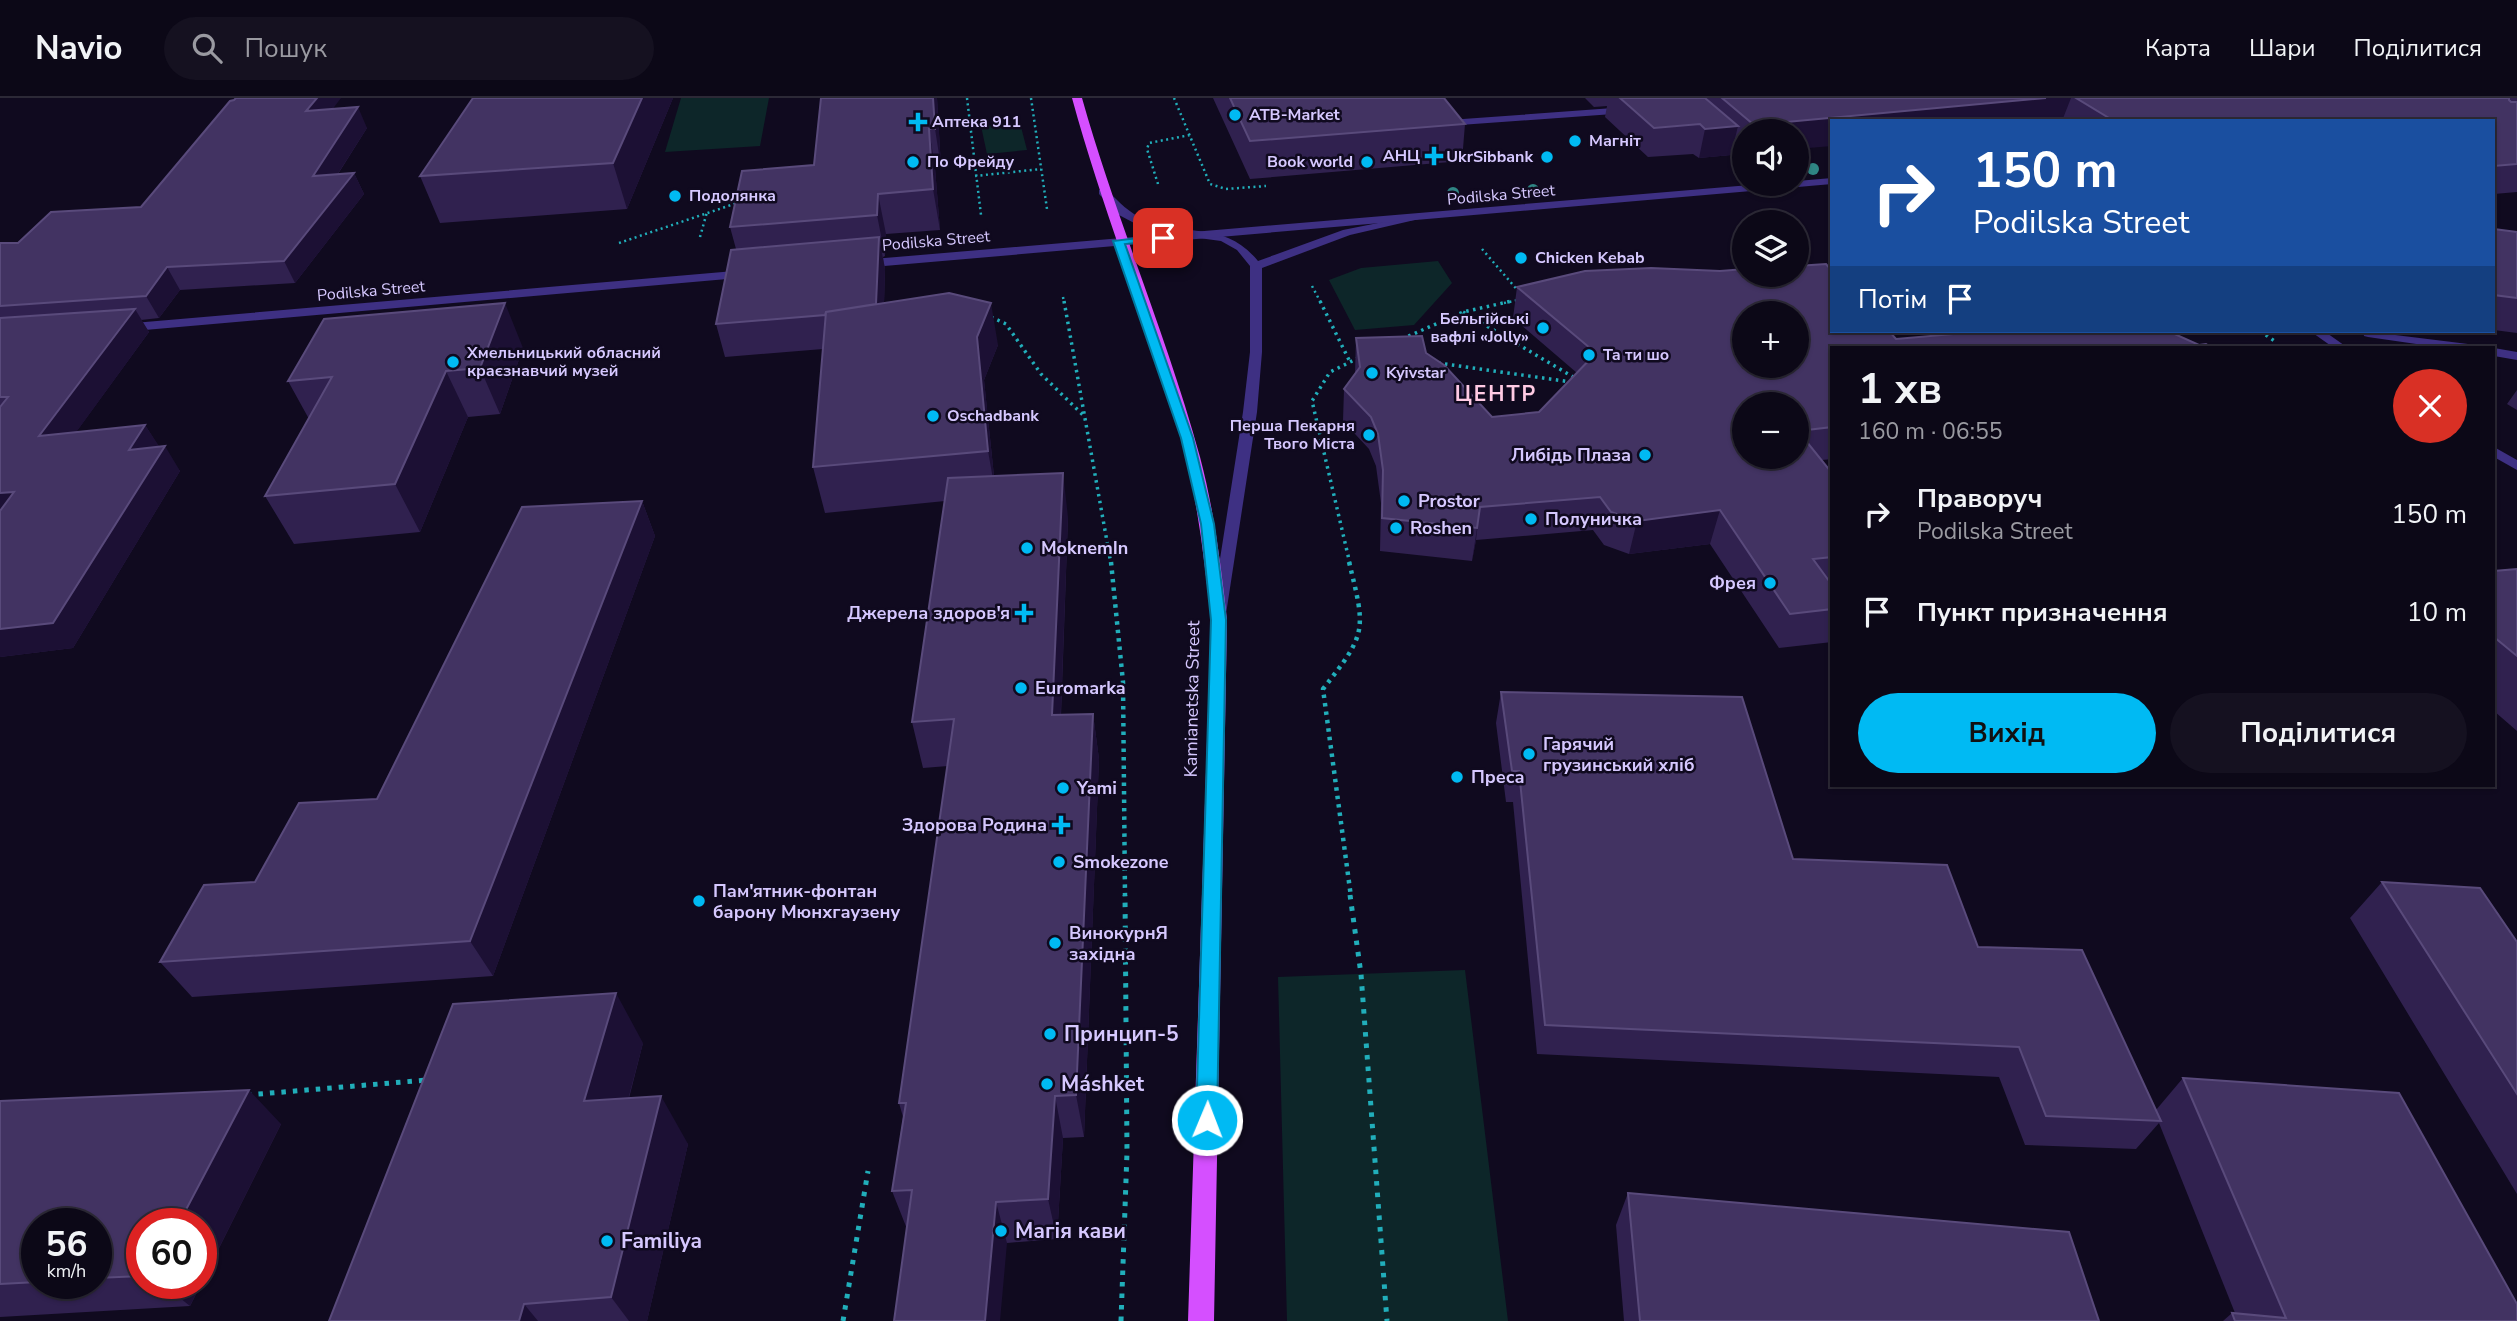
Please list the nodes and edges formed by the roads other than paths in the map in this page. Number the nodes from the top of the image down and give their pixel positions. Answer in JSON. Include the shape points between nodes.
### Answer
{"nodes":[{"id":1,"x":1077,"y":98,"type":"edge"},
{"id":2,"x":1426,"y":98,"type":"edge"},
{"id":3,"x":1644,"y":109,"type":"edge"},
{"id":4,"x":1710,"y":130,"type":"edge"},
{"id":5,"x":1732,"y":149,"type":"edge"},
{"id":6,"x":1830,"y":181,"type":"edge"},
{"id":7,"x":1809,"y":183,"type":"edge"},
{"id":8,"x":1732,"y":189,"type":"edge"},
{"id":9,"x":1103,"y":192,"type":"junction"},
{"id":10,"x":1431,"y":217,"type":"junction"},
{"id":11,"x":1207,"y":234,"type":"junction"},
{"id":12,"x":1119,"y":241,"type":"junction"},
{"id":13,"x":843,"y":265,"type":"edge"},
{"id":14,"x":1256,"y":266,"type":"junction"},
{"id":15,"x":760,"y":273,"type":"edge"},
{"id":16,"x":103,"y":330,"type":"edge"},
{"id":17,"x":2319,"y":333,"type":"edge"},
{"id":18,"x":2368,"y":334,"type":"dead end"},
{"id":19,"x":2339,"y":346,"type":"edge"},
{"id":20,"x":2454,"y":346,"type":"edge"},
{"id":21,"x":2495,"y":352,"type":"edge"},
{"id":22,"x":2517,"y":356,"type":"edge"},
{"id":23,"x":2495,"y":452,"type":"edge"},
{"id":24,"x":2517,"y":467,"type":"edge"},
{"id":25,"x":1219,"y":620,"type":"junction"},
{"id":26,"x":1201,"y":1321,"type":"edge"}],
"edges":[{"from":1,"to":9,"type":"main road","name":"Kamianetska Street"},
{"from":2,"to":3,"type":"street","via":[[1446,123]]},
{"from":4,"to":5,"type":"street"},
{"from":6,"to":7,"type":"street","name":"Podilska Street"},
{"from":8,"to":10,"type":"street","name":"Podilska Street"},
{"from":9,"to":11,"type":"street","via":[[1123,213],[1140,222],[1170,231]]},
{"from":9,"to":12,"type":"main road","name":"Kamianetska Street"},
{"from":10,"to":11,"type":"street","name":"Podilska Street"},
{"from":10,"to":14,"type":"street","via":[[1347,232]]},
{"from":11,"to":12,"type":"street","name":"Podilska Street"},
{"from":11,"to":14,"type":"street","via":[[1241,248]]},
{"from":12,"to":13,"type":"street","name":"Podilska Street"},
{"from":12,"to":25,"type":"main road","name":"Kamianetska Street","via":[[1187,438],[1208,524]]},
{"from":14,"to":25,"type":"street","via":[[1256,352],[1250,412]]},
{"from":15,"to":16,"type":"street","name":"Podilska Street"},
{"from":17,"to":19,"type":"street"},
{"from":18,"to":20,"type":"street"},
{"from":21,"to":22,"type":"street"},
{"from":23,"to":24,"type":"street"},
{"from":25,"to":26,"type":"main road","name":"Kamianetska Street"}]}
